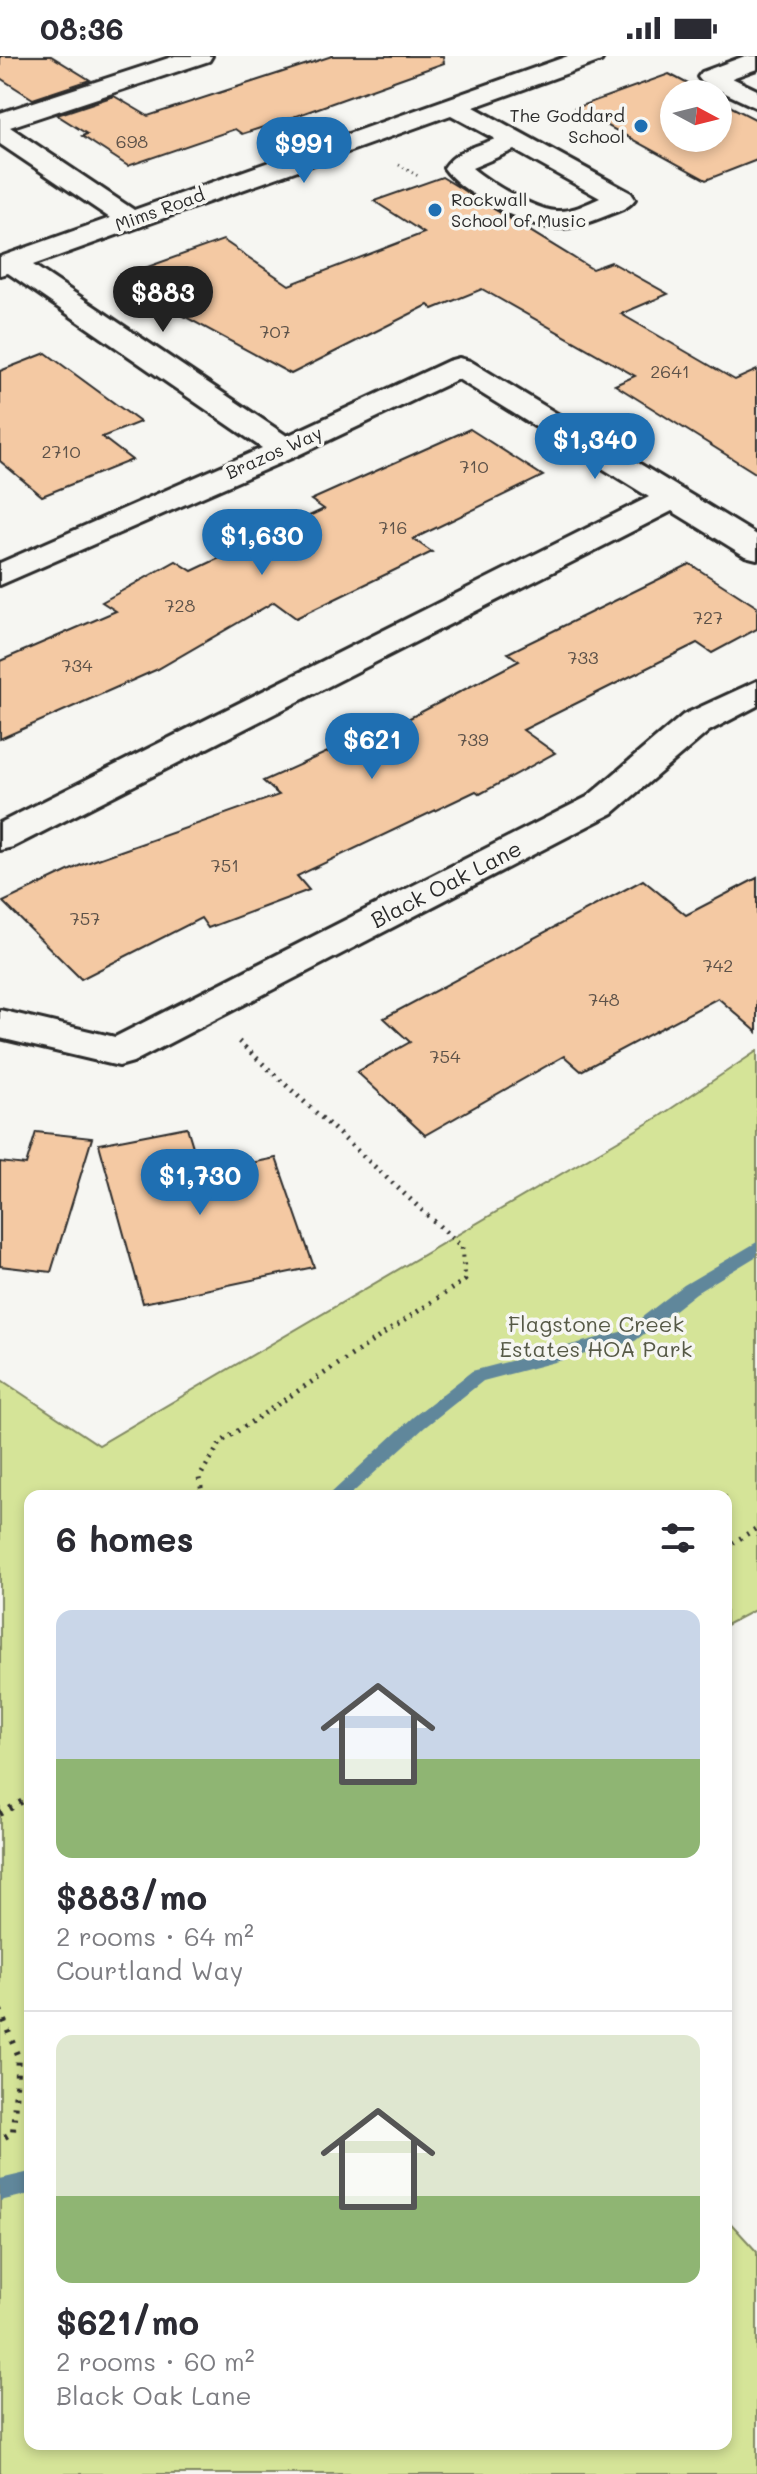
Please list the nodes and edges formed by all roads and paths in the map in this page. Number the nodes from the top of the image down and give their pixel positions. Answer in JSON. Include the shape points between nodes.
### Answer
{"nodes":[{"id":1,"x":200,"y":56,"type":"edge"},
{"id":2,"x":592,"y":56,"type":"edge"},
{"id":3,"x":757,"y":60,"type":"edge"},
{"id":4,"x":152,"y":62,"type":"edge"},
{"id":5,"x":757,"y":100,"type":"edge"},
{"id":6,"x":452,"y":105,"type":"junction"},
{"id":7,"x":0,"y":122,"type":"edge"},
{"id":8,"x":0,"y":132,"type":"edge"},
{"id":9,"x":518,"y":140,"type":"junction"},
{"id":10,"x":131,"y":220,"type":"junction"},
{"id":11,"x":6,"y":265,"type":"edge"},
{"id":12,"x":285,"y":449,"type":"junction"},
{"id":13,"x":674,"y":497,"type":"junction"},
{"id":14,"x":757,"y":549,"type":"edge"},
{"id":15,"x":0,"y":575,"type":"edge"},
{"id":16,"x":757,"y":692,"type":"edge"},
{"id":17,"x":0,"y":838,"type":"edge"},
{"id":18,"x":203,"y":1009,"type":"junction"},
{"id":19,"x":0,"y":1024,"type":"edge"},
{"id":20,"x":202,"y":1490,"type":"edge"},
{"id":21,"x":757,"y":1528,"type":"edge"},
{"id":22,"x":732,"y":1543,"type":"edge"},
{"id":23,"x":24,"y":1800,"type":"edge"},
{"id":24,"x":0,"y":1814,"type":"edge"},
{"id":25,"x":0,"y":2010,"type":"edge"},
{"id":26,"x":0,"y":2140,"type":"edge"}],
"edges":[{"from":1,"to":4,"type":"street"},
{"from":2,"to":6,"type":"street","name":"Mims Road"},
{"from":3,"to":5,"type":"street","via":[[711,77]]},
{"from":4,"to":7,"type":"street"},
{"from":6,"to":9,"type":"street"},
{"from":6,"to":10,"type":"street","name":"Mims Road"},
{"from":8,"to":10,"type":"street"},
{"from":9,"to":9,"type":"street","via":[[466,159],[457,168],[534,216],[554,222],[621,199]]},
{"from":10,"to":11,"type":"street","name":"Mims Road"},
{"from":11,"to":12,"type":"street"},
{"from":12,"to":13,"type":"street","name":"Brazos Way","via":[[459,367]]},
{"from":12,"to":15,"type":"street","name":"Brazos Way"},
{"from":13,"to":14,"type":"street"},
{"from":13,"to":17,"type":"street"},
{"from":16,"to":18,"type":"street","name":"Black Oak Lane","via":[[696,723],[600,805]]},
{"from":18,"to":19,"type":"street","name":"Black Oak Lane","via":[[119,1052]]},
{"from":18,"to":20,"type":"path","via":[[462,1247],[465,1280],[221,1442],[199,1478]]},
{"from":21,"to":22,"type":"path"},
{"from":23,"to":24,"type":"path"},
{"from":25,"to":26,"type":"path","via":[[18,2057],[13,2132]]}]}
